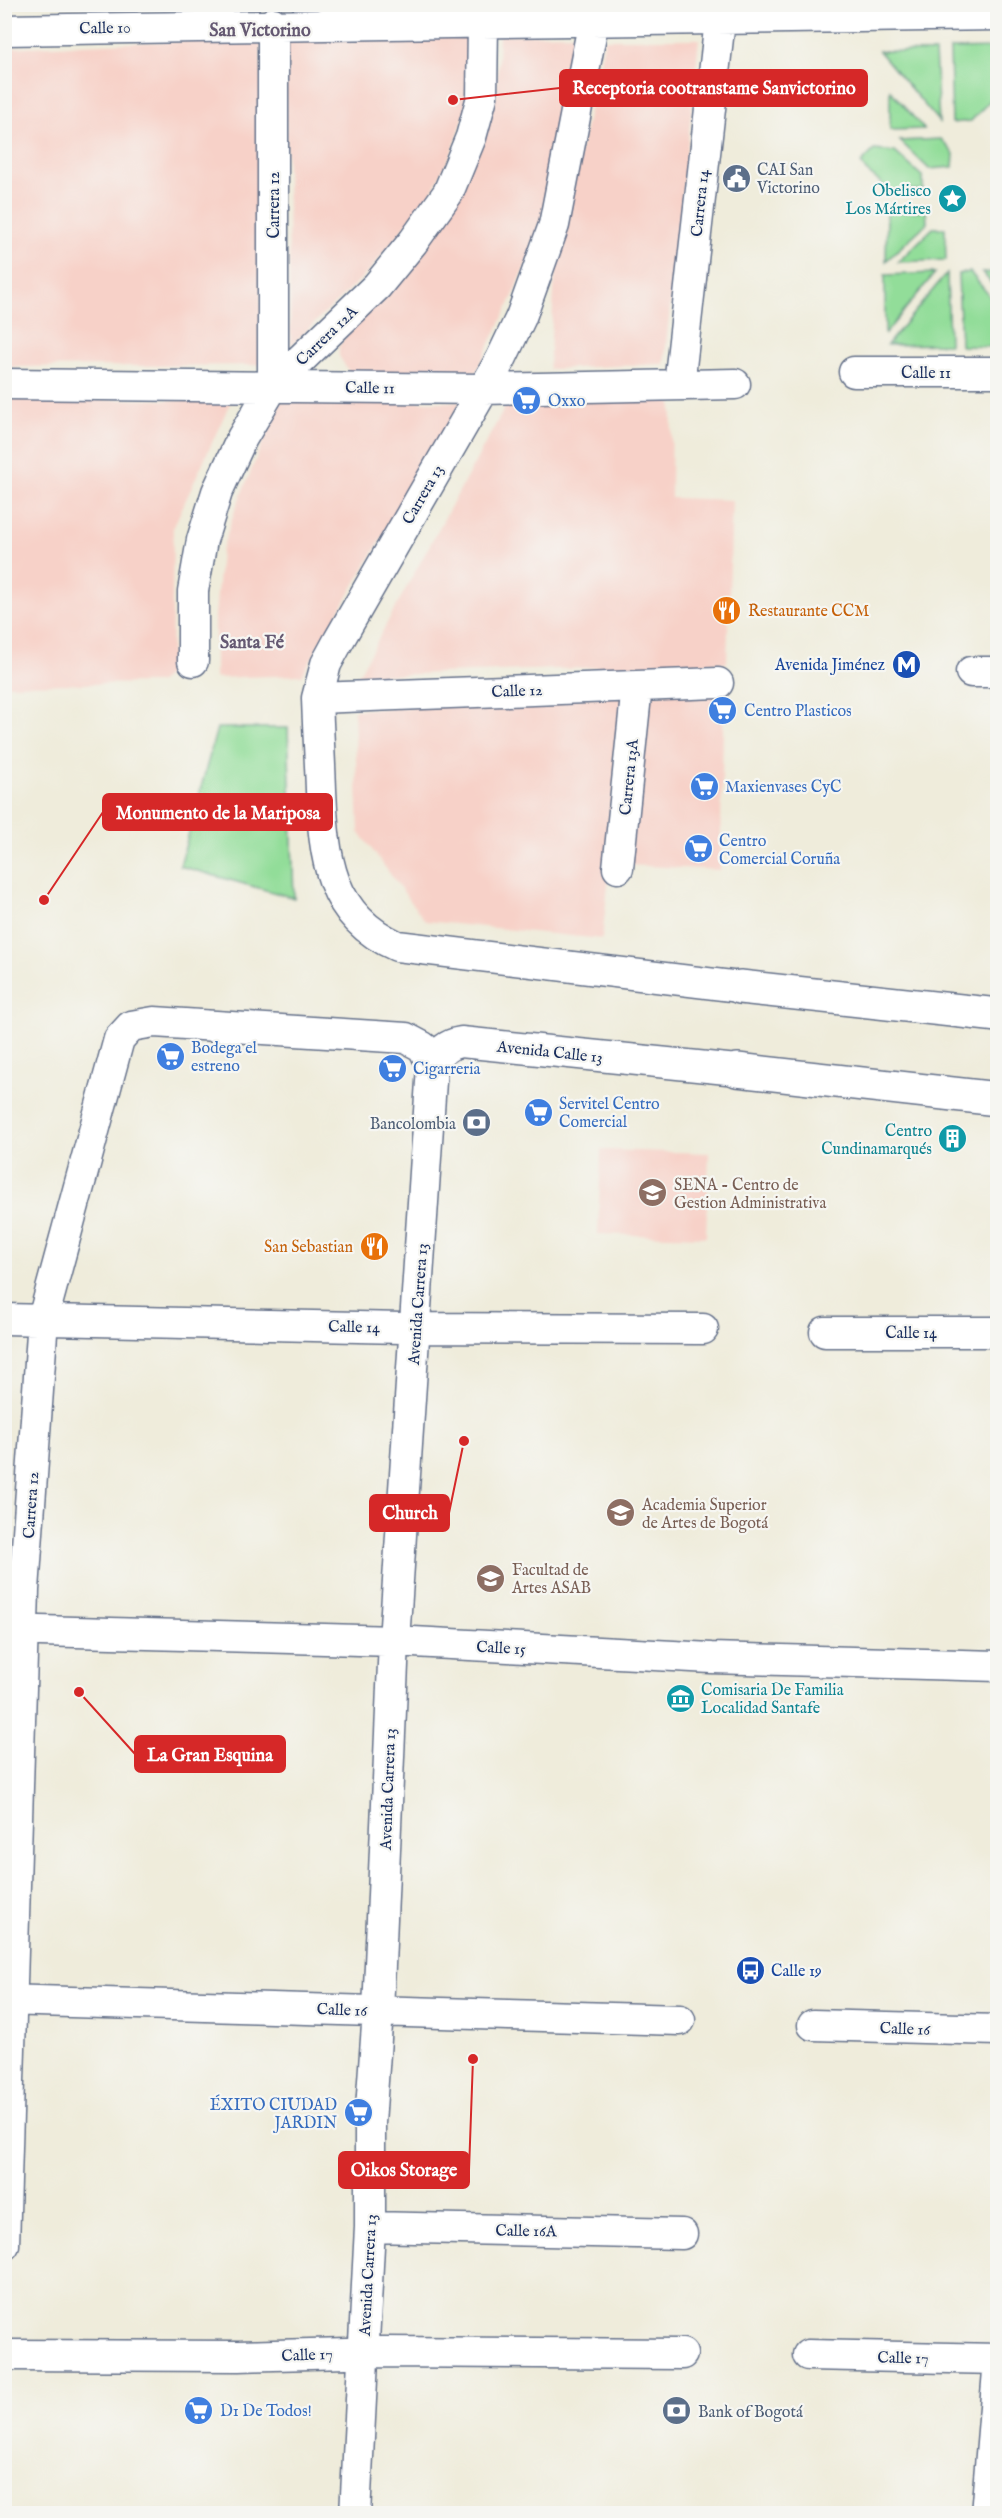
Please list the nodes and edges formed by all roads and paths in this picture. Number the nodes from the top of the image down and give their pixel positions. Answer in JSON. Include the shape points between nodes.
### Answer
{"nodes":[{"id":1,"x":595,"y":13,"type":"edge"},
{"id":2,"x":998,"y":15,"type":"edge"},
{"id":3,"x":720,"y":20,"type":"junction"},
{"id":4,"x":483,"y":22,"type":"junction"},
{"id":5,"x":273,"y":23,"type":"junction"},
{"id":6,"x":4,"y":30,"type":"edge"},
{"id":7,"x":854,"y":372,"type":"dead end"},
{"id":8,"x":998,"y":372,"type":"edge"},
{"id":9,"x":4,"y":384,"type":"edge"},
{"id":10,"x":735,"y":384,"type":"dead end"},
{"id":11,"x":679,"y":385,"type":"junction"},
{"id":12,"x":273,"y":386,"type":"junction"},
{"id":13,"x":483,"y":389,"type":"junction"},
{"id":14,"x":193,"y":661,"type":"dead end"},
{"id":15,"x":718,"y":683,"type":"dead end"},
{"id":16,"x":638,"y":686,"type":"junction"},
{"id":17,"x":317,"y":698,"type":"junction"},
{"id":18,"x":618,"y":868,"type":"dead end"},
{"id":19,"x":740,"y":987,"type":"joint"},
{"id":20,"x":998,"y":1015,"type":"edge"},
{"id":21,"x":432,"y":1066,"type":"junction"},
{"id":22,"x":737,"y":1070,"type":"joint"},
{"id":23,"x":998,"y":1099,"type":"edge"},
{"id":24,"x":4,"y":1319,"type":"edge"},
{"id":25,"x":43,"y":1319,"type":"junction"},
{"id":26,"x":416,"y":1328,"type":"junction"},
{"id":27,"x":703,"y":1329,"type":"dead end"},
{"id":28,"x":825,"y":1332,"type":"dead end"},
{"id":29,"x":998,"y":1332,"type":"edge"},
{"id":30,"x":14,"y":1631,"type":"edge"},
{"id":31,"x":394,"y":1641,"type":"junction"},
{"id":32,"x":998,"y":1665,"type":"edge"},
{"id":33,"x":9,"y":2000,"type":"edge"},
{"id":34,"x":378,"y":2011,"type":"junction"},
{"id":35,"x":680,"y":2020,"type":"dead end"},
{"id":36,"x":813,"y":2025,"type":"dead end"},
{"id":37,"x":998,"y":2030,"type":"edge"},
{"id":38,"x":370,"y":2227,"type":"junction"},
{"id":39,"x":682,"y":2234,"type":"dead end"},
{"id":40,"x":4,"y":2246,"type":"edge"},
{"id":41,"x":363,"y":2352,"type":"junction"},
{"id":42,"x":682,"y":2354,"type":"dead end"},
{"id":43,"x":4,"y":2355,"type":"edge"},
{"id":44,"x":808,"y":2355,"type":"dead end"},
{"id":45,"x":998,"y":2359,"type":"edge"},
{"id":46,"x":998,"y":2371,"type":"edge"},
{"id":47,"x":355,"y":2514,"type":"edge"},
{"id":48,"x":986,"y":2514,"type":"edge"}],
"edges":[{"from":1,"to":3,"type":"street","name":"Calle 10"},
{"from":1,"to":4,"type":"street","name":"Calle 10"},
{"from":1,"to":13,"type":"street","name":"Carrera 13","via":[[554,225],[521,317]]},
{"from":2,"to":3,"type":"street","name":"Calle 10"},
{"from":3,"to":11,"type":"street","name":"Carrera 14"},
{"from":4,"to":5,"type":"street","name":"Calle 10"},
{"from":4,"to":12,"type":"street","name":"Carrera 12A","via":[[482,97],[448,193],[377,286]]},
{"from":5,"to":6,"type":"street","name":"Calle 10"},
{"from":5,"to":12,"type":"street","name":"Carrera 12"},
{"from":7,"to":8,"type":"street","name":"Calle 11"},
{"from":9,"to":12,"type":"street","name":"Calle 11"},
{"from":10,"to":11,"type":"street","name":"Calle 11"},
{"from":11,"to":13,"type":"street","name":"Calle 11"},
{"from":12,"to":13,"type":"street","name":"Calle 11"},
{"from":12,"to":14,"type":"street","name":"Carrera 12A","via":[[242,438],[217,492],[202,540],[193,591]]},
{"from":13,"to":17,"type":"street","name":"Carrera 13","via":[[326,664]]},
{"from":15,"to":16,"type":"street","name":"Calle 12"},
{"from":16,"to":17,"type":"street","name":"Calle 12"},
{"from":16,"to":18,"type":"street","name":"Carrera 13A"},
{"from":17,"to":19,"type":"street","name":"Carrera 13","via":[[323,836],[333,880],[354,916],[368,930],[414,950]]},
{"from":19,"to":20,"type":"main road"},
{"from":21,"to":22,"type":"street","name":"Avenida Calle 13","via":[[442,1051],[461,1042]]},
{"from":21,"to":25,"type":"street","name":"Carrera 12","via":[[423,1047],[406,1038],[154,1022],[127,1028],[119,1039]]},
{"from":21,"to":26,"type":"street","name":"Avenida Carrera 13"},
{"from":22,"to":23,"type":"main road","name":"Avenida Calle 13"},
{"from":24,"to":25,"type":"street","name":"Calle 14"},
{"from":25,"to":26,"type":"street","name":"Calle 14"},
{"from":25,"to":30,"type":"street","name":"Carrera 12","via":[[24,1590]]},
{"from":26,"to":27,"type":"street","name":"Calle 14"},
{"from":26,"to":31,"type":"street","name":"Avenida Carrera 13"},
{"from":28,"to":29,"type":"street","name":"Calle 14"},
{"from":30,"to":31,"type":"street","name":"Calle 15"},
{"from":30,"to":33,"type":"street","name":"Carrera 12","via":[[21,1691]]},
{"from":31,"to":32,"type":"street","name":"Calle 15","via":[[711,1658]]},
{"from":31,"to":34,"type":"street","name":"Avenida Carrera 13"},
{"from":33,"to":34,"type":"street","name":"Calle 16"},
{"from":33,"to":40,"type":"street","name":"Carrera 12"},
{"from":34,"to":35,"type":"street","name":"Calle 16"},
{"from":34,"to":38,"type":"street","name":"Avenida Carrera 13","via":[[370,2123]]},
{"from":36,"to":37,"type":"street","name":"Calle 16"},
{"from":38,"to":39,"type":"street","name":"Calle 16A"},
{"from":38,"to":41,"type":"street","name":"Avenida Carrera 13"},
{"from":41,"to":42,"type":"street","name":"Calle 17"},
{"from":41,"to":43,"type":"street","name":"Calle 17"},
{"from":41,"to":47,"type":"street","name":"Avenida Carrera 13"},
{"from":44,"to":45,"type":"street","name":"Calle 17"},
{"from":46,"to":48,"type":"street"}]}
